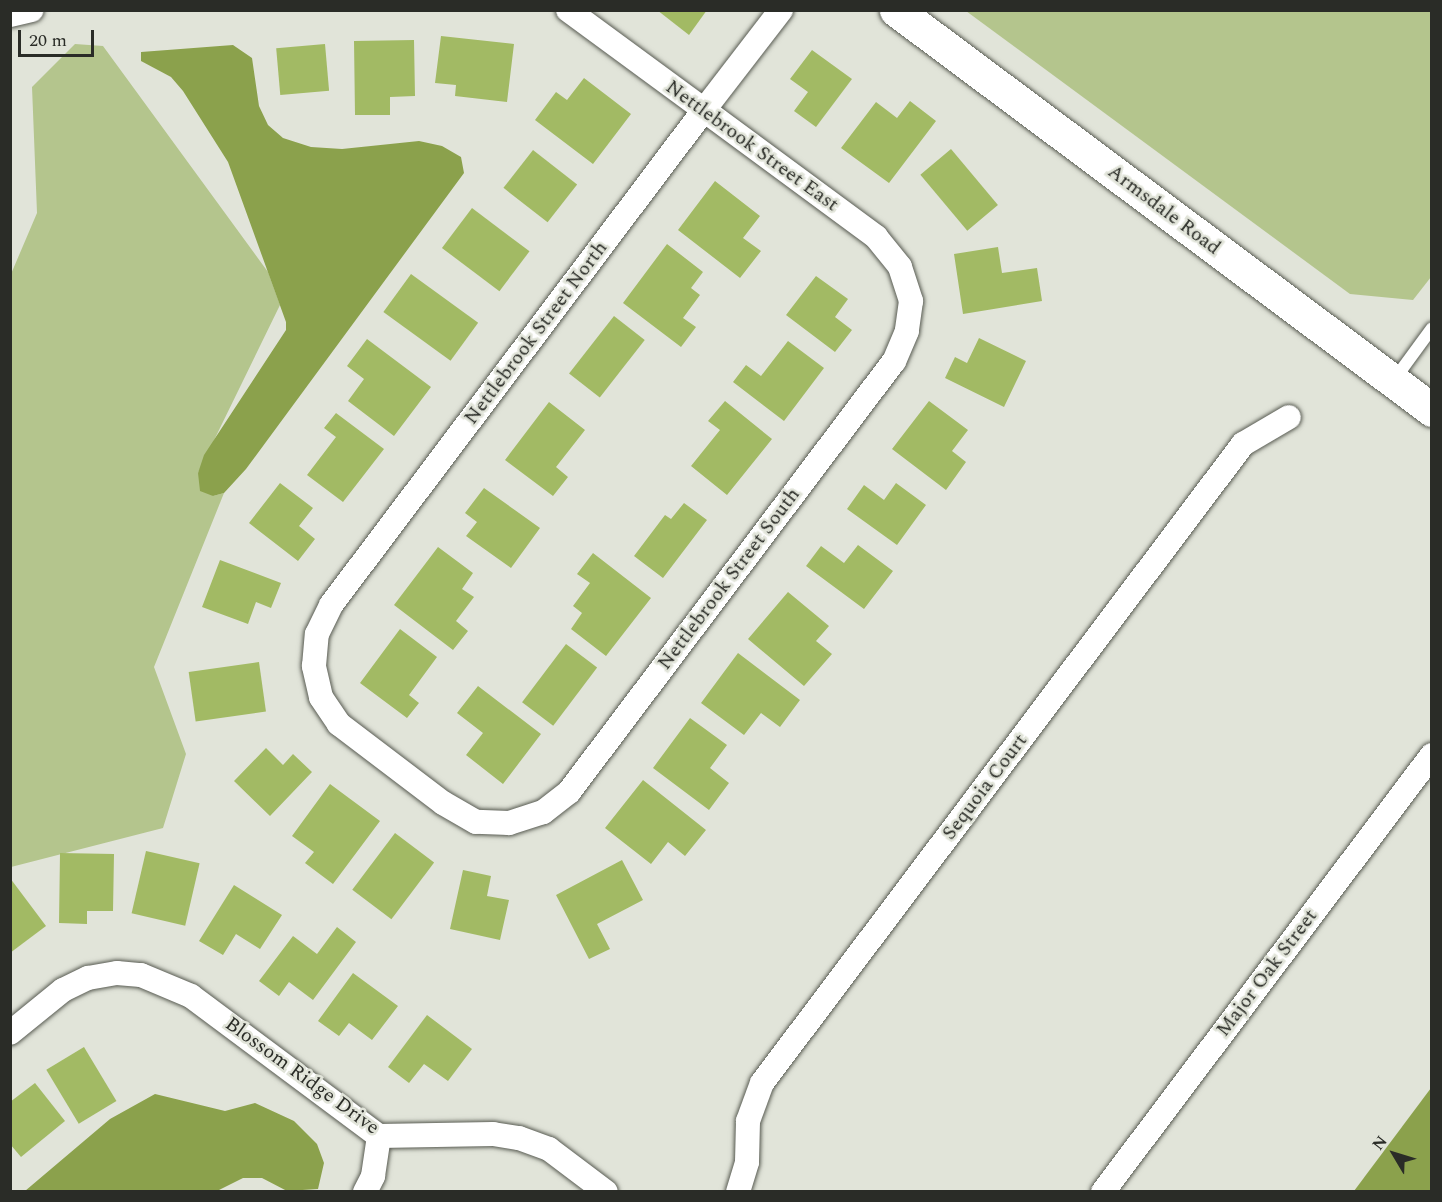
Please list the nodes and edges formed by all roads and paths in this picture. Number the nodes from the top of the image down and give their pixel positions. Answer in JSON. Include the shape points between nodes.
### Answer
{"nodes":[{"id":1,"x":31,"y":10,"type":"edge"},
{"id":2,"x":568,"y":10,"type":"edge"},
{"id":3,"x":781,"y":10,"type":"edge"},
{"id":4,"x":896,"y":10,"type":"edge"},
{"id":5,"x":10,"y":15,"type":"edge"},
{"id":6,"x":704,"y":110,"type":"junction"},
{"id":7,"x":911,"y":302,"type":"joint"},
{"id":8,"x":1431,"y":328,"type":"edge"},
{"id":9,"x":1393,"y":381,"type":"junction"},
{"id":10,"x":1431,"y":410,"type":"edge"},
{"id":11,"x":1289,"y":417,"type":"dead end"},
{"id":12,"x":1431,"y":755,"type":"edge"},
{"id":13,"x":509,"y":823,"type":"joint"},
{"id":14,"x":10,"y":1032,"type":"edge"},
{"id":15,"x":380,"y":1136,"type":"junction"},
{"id":16,"x":365,"y":1191,"type":"edge"},
{"id":17,"x":606,"y":1191,"type":"edge"},
{"id":18,"x":738,"y":1191,"type":"edge"},
{"id":19,"x":1103,"y":1191,"type":"edge"}],
"edges":[{"from":1,"to":5,"type":"street"},
{"from":2,"to":6,"type":"street","name":"Nettlebrook Street East"},
{"from":3,"to":6,"type":"street","name":"Nettlebrook Street North"},
{"from":4,"to":9,"type":"street","name":"Armsdale Road"},
{"from":6,"to":7,"type":"street","name":"Nettlebrook Street East","via":[[876,237],[900,267]]},
{"from":6,"to":13,"type":"street","name":"Nettlebrook Street North","via":[[331,605],[317,634],[314,666],[321,697],[339,724],[443,803],[476,822]]},
{"from":7,"to":13,"type":"street","name":"Nettlebrook Street South","via":[[907,331],[894,361],[569,792],[543,812]]},
{"from":8,"to":9,"type":"lane"},
{"from":9,"to":10,"type":"street","name":"Armsdale Road"},
{"from":11,"to":18,"type":"street","name":"Sequoia Court","via":[[1243,444],[762,1083],[748,1121],[747,1162]]},
{"from":12,"to":19,"type":"street","name":"Major Oak Street"},
{"from":14,"to":15,"type":"street","name":"Blossom Ridge Drive","via":[[63,990],[88,978],[117,973],[141,975],[191,996]]},
{"from":15,"to":16,"type":"street","via":[[373,1176]]},
{"from":15,"to":17,"type":"street","name":"Blossom Ridge Drive","via":[[493,1134],[519,1138],[549,1149]]}]}
